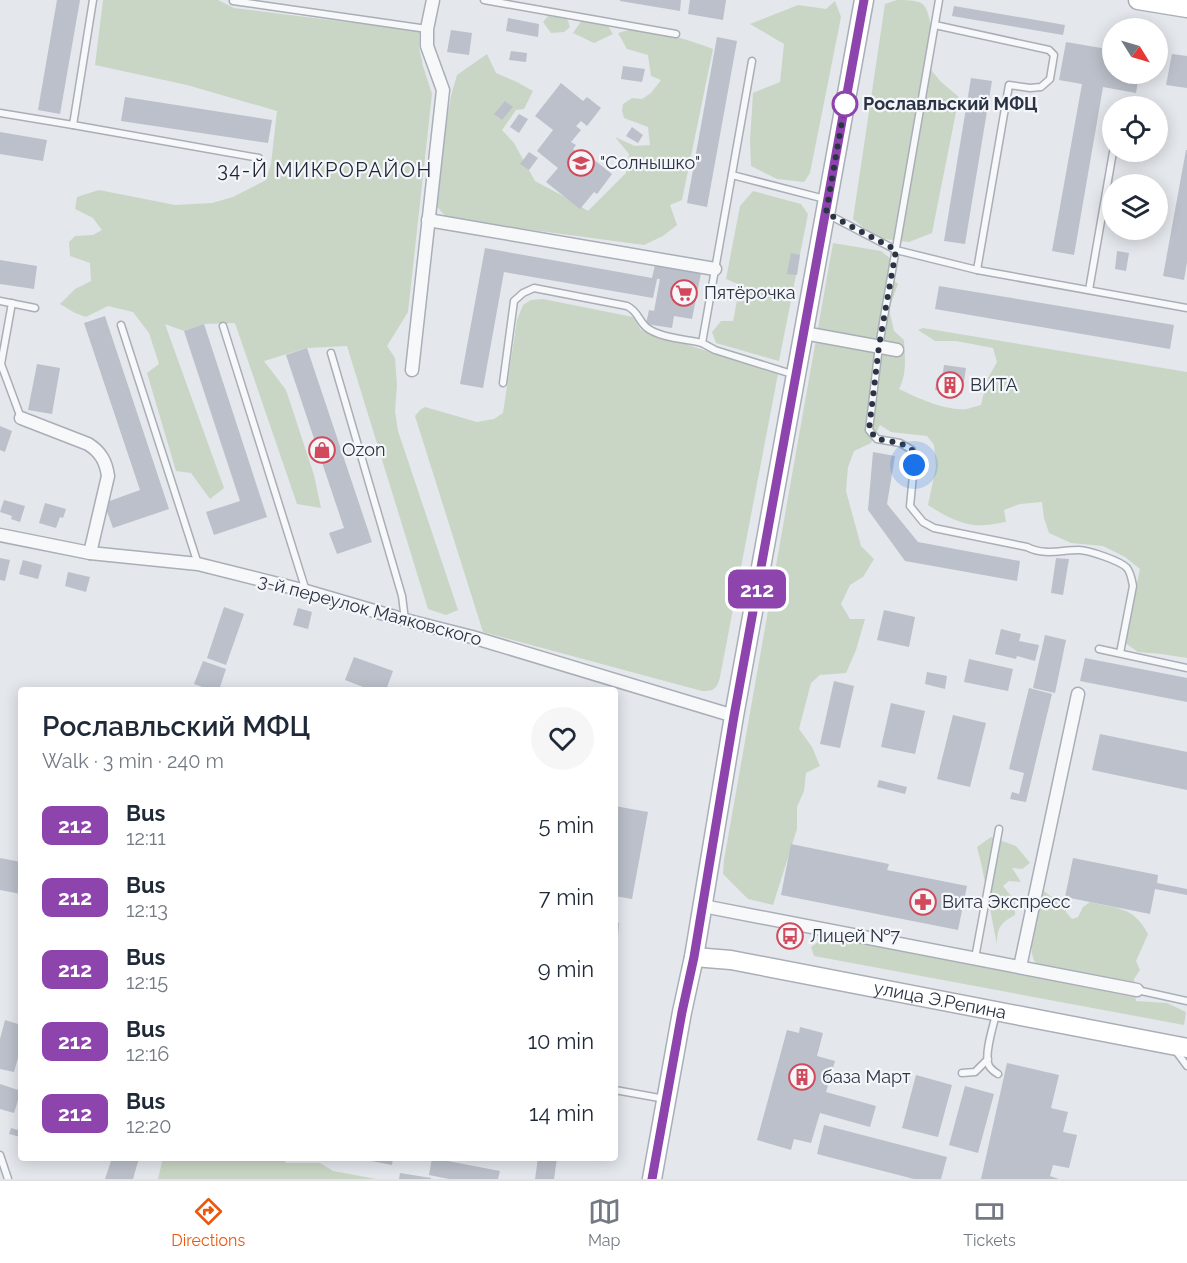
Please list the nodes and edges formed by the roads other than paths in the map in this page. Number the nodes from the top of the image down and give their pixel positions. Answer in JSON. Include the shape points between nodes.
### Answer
{"nodes":[{"id":1,"x":93,"y":0,"type":"edge"},
{"id":2,"x":433,"y":0,"type":"edge"},
{"id":3,"x":484,"y":0,"type":"edge"},
{"id":4,"x":864,"y":0,"type":"edge"},
{"id":5,"x":939,"y":0,"type":"edge"},
{"id":6,"x":1138,"y":0,"type":"edge"},
{"id":7,"x":233,"y":1,"type":"edge"},
{"id":8,"x":1187,"y":8,"type":"edge"},
{"id":9,"x":935,"y":25,"type":"junction"},
{"id":10,"x":427,"y":29,"type":"junction"},
{"id":11,"x":676,"y":34,"type":"dead end"},
{"id":12,"x":752,"y":61,"type":"dead end"},
{"id":13,"x":0,"y":113,"type":"edge"},
{"id":14,"x":73,"y":125,"type":"junction"},
{"id":15,"x":259,"y":158,"type":"dead end"},
{"id":16,"x":1111,"y":162,"type":"edge"},
{"id":17,"x":732,"y":175,"type":"junction"},
{"id":18,"x":827,"y":207,"type":"junction"},
{"id":19,"x":428,"y":220,"type":"junction"},
{"id":20,"x":896,"y":250,"type":"junction"},
{"id":21,"x":715,"y":269,"type":"junction"},
{"id":22,"x":977,"y":270,"type":"junction"},
{"id":23,"x":1089,"y":290,"type":"junction"},
{"id":24,"x":0,"y":301,"type":"edge"},
{"id":25,"x":12,"y":303,"type":"junction"},
{"id":26,"x":35,"y":308,"type":"dead end"},
{"id":27,"x":1187,"y":308,"type":"edge"},
{"id":28,"x":121,"y":325,"type":"dead end"},
{"id":29,"x":224,"y":326,"type":"dead end"},
{"id":30,"x":804,"y":333,"type":"junction"},
{"id":31,"x":702,"y":343,"type":"junction"},
{"id":32,"x":879,"y":346,"type":"junction"},
{"id":33,"x":897,"y":350,"type":"dead end"},
{"id":34,"x":331,"y":353,"type":"dead end"},
{"id":35,"x":412,"y":370,"type":"dead end"},
{"id":36,"x":796,"y":375,"type":"junction"},
{"id":37,"x":502,"y":383,"type":"dead end"},
{"id":38,"x":21,"y":418,"type":"joint"},
{"id":39,"x":0,"y":535,"type":"edge"},
{"id":40,"x":90,"y":553,"type":"junction"},
{"id":41,"x":198,"y":564,"type":"junction"},
{"id":42,"x":306,"y":591,"type":"junction"},
{"id":43,"x":405,"y":620,"type":"junction"},
{"id":44,"x":1099,"y":648,"type":"dead end"},
{"id":45,"x":1120,"y":653,"type":"junction"},
{"id":46,"x":1187,"y":668,"type":"edge"},
{"id":47,"x":1078,"y":694,"type":"dead end"},
{"id":48,"x":734,"y":716,"type":"junction"},
{"id":49,"x":999,"y":830,"type":"dead end"},
{"id":50,"x":703,"y":906,"type":"junction"},
{"id":51,"x":694,"y":957,"type":"junction"},
{"id":52,"x":975,"y":958,"type":"junction"},
{"id":53,"x":1020,"y":967,"type":"junction"},
{"id":54,"x":1137,"y":990,"type":"joint"},
{"id":55,"x":1187,"y":1001,"type":"edge"},
{"id":56,"x":996,"y":1011,"type":"junction"},
{"id":57,"x":1180,"y":1047,"type":"edge"},
{"id":58,"x":988,"y":1059,"type":"junction"},
{"id":59,"x":1187,"y":1066,"type":"edge"},
{"id":60,"x":962,"y":1073,"type":"dead end"},
{"id":61,"x":998,"y":1074,"type":"dead end"},
{"id":62,"x":618,"y":1091,"type":"edge"},
{"id":63,"x":666,"y":1099,"type":"junction"},
{"id":64,"x":0,"y":1155,"type":"edge"},
{"id":65,"x":8,"y":1179,"type":"edge"},
{"id":66,"x":652,"y":1179,"type":"edge"}],
"edges":[{"from":1,"to":14,"type":"lane"},
{"from":2,"to":10,"type":"street"},
{"from":3,"to":11,"type":"lane"},
{"from":4,"to":18,"type":"main road"},
{"from":5,"to":9,"type":"lane"},
{"from":6,"to":8,"type":"main road"},
{"from":7,"to":10,"type":"lane"},
{"from":9,"to":20,"type":"lane"},
{"from":9,"to":22,"type":"lane","via":[[1049,50],[1054,55],[1050,78],[1041,87],[1009,85]]},
{"from":10,"to":19,"type":"street","via":[[428,46],[443,90]]},
{"from":12,"to":17,"type":"lane"},
{"from":13,"to":14,"type":"lane"},
{"from":14,"to":15,"type":"lane"},
{"from":16,"to":23,"type":"lane"},
{"from":17,"to":18,"type":"lane"},
{"from":17,"to":21,"type":"lane"},
{"from":18,"to":20,"type":"lane"},
{"from":18,"to":30,"type":"main road"},
{"from":19,"to":21,"type":"street"},
{"from":19,"to":35,"type":"street"},
{"from":20,"to":22,"type":"lane"},
{"from":20,"to":32,"type":"lane"},
{"from":21,"to":31,"type":"lane"},
{"from":22,"to":23,"type":"lane"},
{"from":23,"to":27,"type":"lane"},
{"from":24,"to":25,"type":"lane"},
{"from":25,"to":26,"type":"lane"},
{"from":25,"to":38,"type":"lane","via":[[1,364]]},
{"from":28,"to":41,"type":"lane"},
{"from":29,"to":42,"type":"lane"},
{"from":30,"to":32,"type":"street"},
{"from":30,"to":36,"type":"main road"},
{"from":31,"to":36,"type":"lane"},
{"from":31,"to":37,"type":"lane","via":[[655,333],[627,306],[534,288],[514,301]]},
{"from":32,"to":33,"type":"street"},
{"from":32,"to":45,"type":"lane","via":[[869,430],[877,439],[900,443],[912,450],[910,506],[923,522],[934,528],[1037,552],[1081,550],[1127,568],[1133,586]]},
{"from":34,"to":43,"type":"lane","via":[[402,596]]},
{"from":36,"to":48,"type":"main road"},
{"from":38,"to":40,"type":"street","via":[[88,444],[102,456],[108,476]]},
{"from":39,"to":40,"type":"street","name":"3-й переулок Маяковского"},
{"from":40,"to":41,"type":"street","name":"3-й переулок Маяковского"},
{"from":41,"to":42,"type":"street","name":"3-й переулок Маяковского"},
{"from":42,"to":43,"type":"street","name":"3-й переулок Маяковского"},
{"from":43,"to":48,"type":"street","name":"3-й переулок Маяковского"},
{"from":44,"to":45,"type":"lane"},
{"from":45,"to":46,"type":"lane"},
{"from":47,"to":53,"type":"street"},
{"from":48,"to":50,"type":"main road"},
{"from":49,"to":52,"type":"lane"},
{"from":50,"to":51,"type":"main road"},
{"from":50,"to":52,"type":"street"},
{"from":51,"to":56,"type":"main road","name":"улица Э.Репина","via":[[731,960]]},
{"from":51,"to":63,"type":"main road"},
{"from":52,"to":53,"type":"street"},
{"from":53,"to":54,"type":"street"},
{"from":54,"to":55,"type":"lane"},
{"from":56,"to":57,"type":"main road","name":"улица Э.Репина"},
{"from":56,"to":58,"type":"lane"},
{"from":57,"to":59,"type":"lane"},
{"from":58,"to":60,"type":"lane","via":[[975,1071]]},
{"from":58,"to":61,"type":"lane","via":[[991,1070]]},
{"from":62,"to":63,"type":"lane"},
{"from":63,"to":66,"type":"main road"},
{"from":64,"to":65,"type":"lane"}]}
